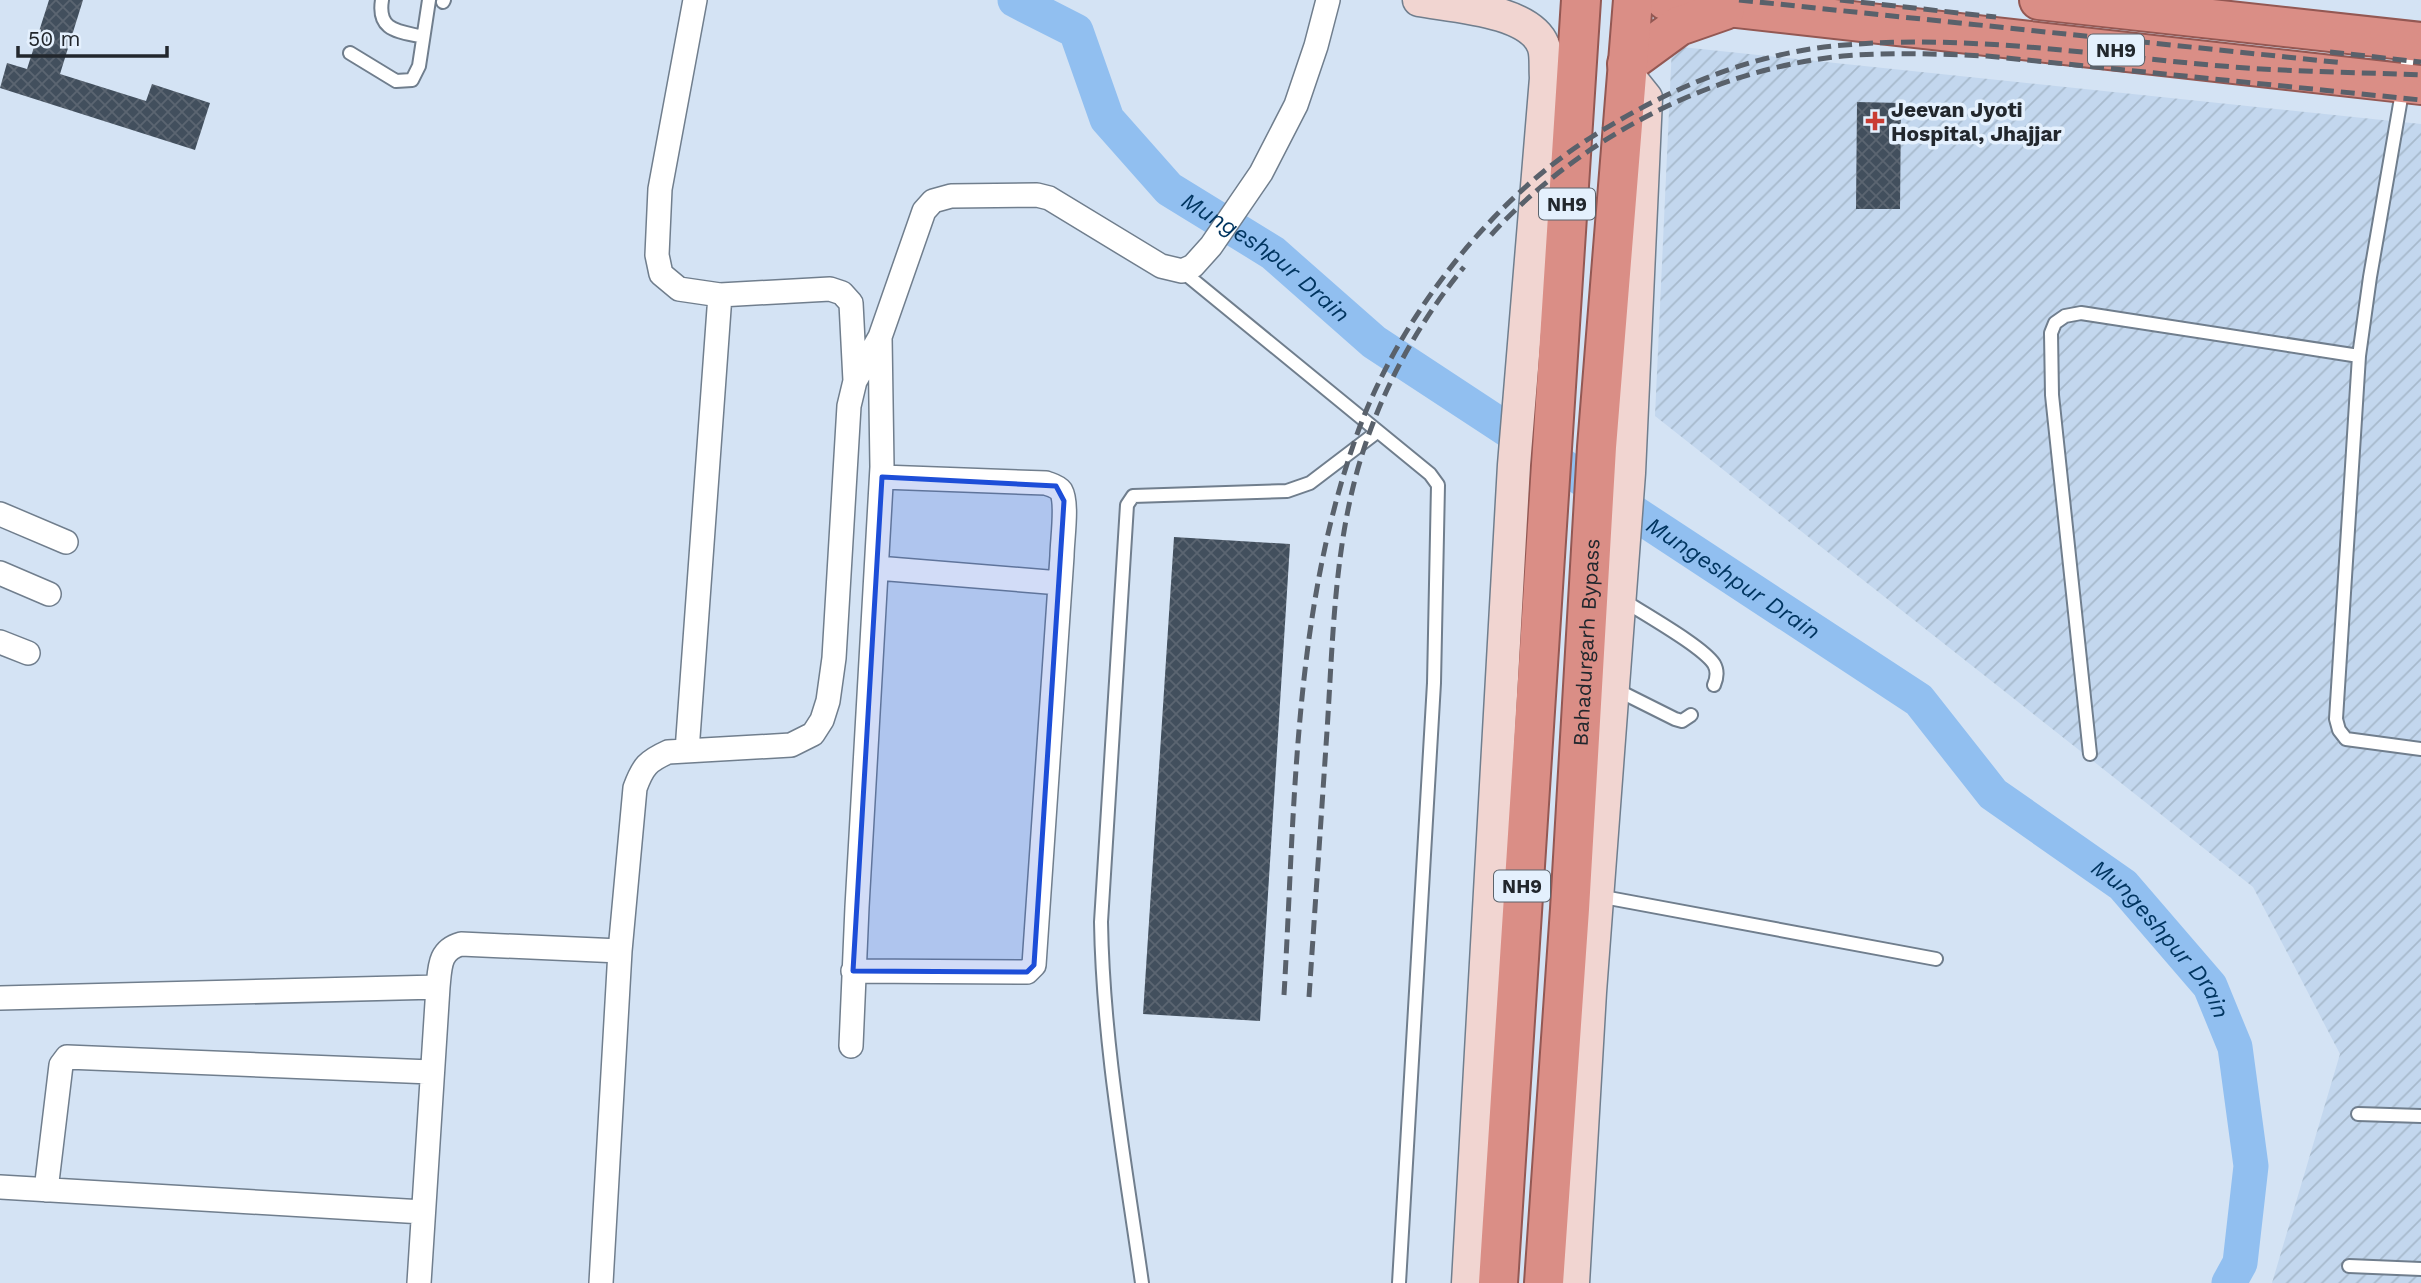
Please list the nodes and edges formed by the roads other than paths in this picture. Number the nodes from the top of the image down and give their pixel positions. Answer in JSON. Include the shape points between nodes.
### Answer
{"nodes":[{"id":1,"x":382,"y":0,"type":"edge"},
{"id":2,"x":429,"y":0,"type":"edge"},
{"id":3,"x":695,"y":0,"type":"edge"},
{"id":4,"x":1328,"y":0,"type":"edge"},
{"id":5,"x":1419,"y":0,"type":"edge"},
{"id":6,"x":1552,"y":0,"type":"edge"},
{"id":7,"x":1633,"y":0,"type":"edge"},
{"id":8,"x":1665,"y":0,"type":"edge"},
{"id":9,"x":2039,"y":0,"type":"edge"},
{"id":10,"x":1733,"y":7,"type":"junction"},
{"id":11,"x":2195,"y":8,"type":"edge"},
{"id":12,"x":1579,"y":18,"type":"edge"},
{"id":13,"x":423,"y":37,"type":"junction"},
{"id":14,"x":2416,"y":41,"type":"edge"},
{"id":15,"x":349,"y":52,"type":"dead end"},
{"id":16,"x":1627,"y":69,"type":"junction"},
{"id":17,"x":2412,"y":84,"type":"edge"},
{"id":18,"x":1182,"y":271,"type":"junction"},
{"id":19,"x":720,"y":295,"type":"junction"},
{"id":20,"x":880,"y":337,"type":"junction"},
{"id":21,"x":2360,"y":356,"type":"junction"},
{"id":22,"x":855,"y":381,"type":"junction"},
{"id":23,"x":1377,"y":432,"type":"junction"},
{"id":24,"x":882,"y":477,"type":"junction"},
{"id":25,"x":0,"y":514,"type":"edge"},
{"id":26,"x":1608,"y":535,"type":"junction"},
{"id":27,"x":66,"y":542,"type":"dead end"},
{"id":28,"x":877,"y":568,"type":"junction"},
{"id":29,"x":0,"y":573,"type":"edge"},
{"id":30,"x":1060,"y":583,"type":"junction"},
{"id":31,"x":49,"y":594,"type":"dead end"},
{"id":32,"x":1620,"y":598,"type":"junction"},
{"id":33,"x":0,"y":642,"type":"edge"},
{"id":34,"x":27,"y":653,"type":"dead end"},
{"id":35,"x":1714,"y":685,"type":"dead end"},
{"id":36,"x":1613,"y":688,"type":"junction"},
{"id":37,"x":1691,"y":715,"type":"dead end"},
{"id":38,"x":2421,"y":749,"type":"edge"},
{"id":39,"x":687,"y":751,"type":"junction"},
{"id":40,"x":2090,"y":754,"type":"dead end"},
{"id":41,"x":1597,"y":896,"type":"junction"},
{"id":42,"x":620,"y":951,"type":"junction"},
{"id":43,"x":1936,"y":959,"type":"dead end"},
{"id":44,"x":853,"y":971,"type":"junction"},
{"id":45,"x":438,"y":987,"type":"junction"},
{"id":46,"x":0,"y":998,"type":"edge"},
{"id":47,"x":851,"y":1046,"type":"dead end"},
{"id":48,"x":431,"y":1072,"type":"junction"},
{"id":49,"x":2358,"y":1114,"type":"dead end"},
{"id":50,"x":2421,"y":1116,"type":"edge"},
{"id":51,"x":0,"y":1187,"type":"edge"},
{"id":52,"x":46,"y":1190,"type":"junction"},
{"id":53,"x":423,"y":1212,"type":"junction"},
{"id":54,"x":2349,"y":1266,"type":"dead end"},
{"id":55,"x":2421,"y":1269,"type":"edge"},
{"id":56,"x":419,"y":1283,"type":"edge"},
{"id":57,"x":601,"y":1283,"type":"edge"},
{"id":58,"x":1142,"y":1283,"type":"edge"},
{"id":59,"x":1399,"y":1283,"type":"edge"},
{"id":60,"x":1468,"y":1283,"type":"edge"},
{"id":61,"x":1498,"y":1283,"type":"edge"},
{"id":62,"x":1544,"y":1283,"type":"edge"},
{"id":63,"x":1573,"y":1283,"type":"edge"}],
"edges":[{"from":1,"to":13,"type":"lane","via":[[382,21]]},
{"from":2,"to":13,"type":"lane"},
{"from":3,"to":19,"type":"street","via":[[660,189],[657,256],[661,274],[679,289]]},
{"from":4,"to":18,"type":"street","via":[[1296,105],[1261,173],[1211,246]]},
{"from":5,"to":60,"type":"main road","via":[[1516,20],[1531,28],[1544,46],[1546,78],[1514,465]]},
{"from":6,"to":12,"type":"highway","via":[[1567,18]]},
{"from":7,"to":16,"type":"highway","name":"Bahadurgarh Bypass","number":"NH9"},
{"from":8,"to":10,"type":"highway","number":"NH9"},
{"from":9,"to":11,"type":"highway","number":"NH9"},
{"from":10,"to":16,"type":"highway","via":[[1679,26]]},
{"from":10,"to":17,"type":"highway","number":"NH9"},
{"from":11,"to":14,"type":"highway","number":"NH9"},
{"from":12,"to":61,"type":"highway","number":"NH9"},
{"from":13,"to":15,"type":"lane","via":[[412,80],[396,81]]},
{"from":14,"to":17,"type":"lane"},
{"from":16,"to":26,"type":"highway","name":"Bahadurgarh Bypass","number":"NH9","via":[[1597,447]]},
{"from":16,"to":26,"type":"main road","via":[[1646,98],[1629,473]]},
{"from":17,"to":21,"type":"lane","via":[[2370,277]]},
{"from":18,"to":20,"type":"street","via":[[1161,266],[1049,198],[951,196],[933,201],[924,211]]},
{"from":18,"to":23,"type":"lane"},
{"from":19,"to":22,"type":"street","via":[[830,289],[842,293],[851,303]]},
{"from":19,"to":39,"type":"street"},
{"from":20,"to":22,"type":"street"},
{"from":20,"to":24,"type":"street"},
{"from":21,"to":38,"type":"lane","via":[[2336,719],[2346,739]]},
{"from":21,"to":40,"type":"lane","via":[[2081,313],[2055,323],[2051,333],[2052,395]]},
{"from":22,"to":39,"type":"street","via":[[849,406],[834,658],[822,720],[813,734],[791,745]]},
{"from":23,"to":58,"type":"lane","via":[[1310,483],[1287,491],[1133,496],[1126,505],[1101,935],[1107,1025]]},
{"from":23,"to":59,"type":"lane","via":[[1430,474],[1439,494],[1434,684]]},
{"from":24,"to":28,"type":"street"},
{"from":24,"to":30,"type":"street","via":[[1056,486],[1064,501]]},
{"from":25,"to":27,"type":"street"},
{"from":26,"to":32,"type":"main road"},
{"from":26,"to":62,"type":"highway","name":"Bahadurgarh Bypass","number":"NH9","via":[[1569,923]]},
{"from":28,"to":30,"type":"street"},
{"from":28,"to":44,"type":"street"},
{"from":29,"to":31,"type":"street"},
{"from":30,"to":44,"type":"street","via":[[1034,965],[1027,972]]},
{"from":32,"to":35,"type":"lane","via":[[1704,653],[1716,666]]},
{"from":32,"to":36,"type":"main road"},
{"from":33,"to":34,"type":"street"},
{"from":36,"to":37,"type":"lane","via":[[1675,719],[1686,720]]},
{"from":36,"to":41,"type":"main road"},
{"from":39,"to":42,"type":"street","via":[[668,752],[650,760],[640,773]]},
{"from":41,"to":43,"type":"lane"},
{"from":41,"to":63,"type":"main road"},
{"from":42,"to":45,"type":"street","via":[[461,944],[446,951]]},
{"from":42,"to":57,"type":"street"},
{"from":44,"to":47,"type":"street"},
{"from":45,"to":46,"type":"street"},
{"from":45,"to":48,"type":"street"},
{"from":48,"to":52,"type":"street","via":[[67,1057],[61,1065]]},
{"from":48,"to":53,"type":"street"},
{"from":49,"to":50,"type":"lane"},
{"from":51,"to":52,"type":"street"},
{"from":52,"to":53,"type":"street"},
{"from":53,"to":56,"type":"street"},
{"from":54,"to":55,"type":"lane"}]}
